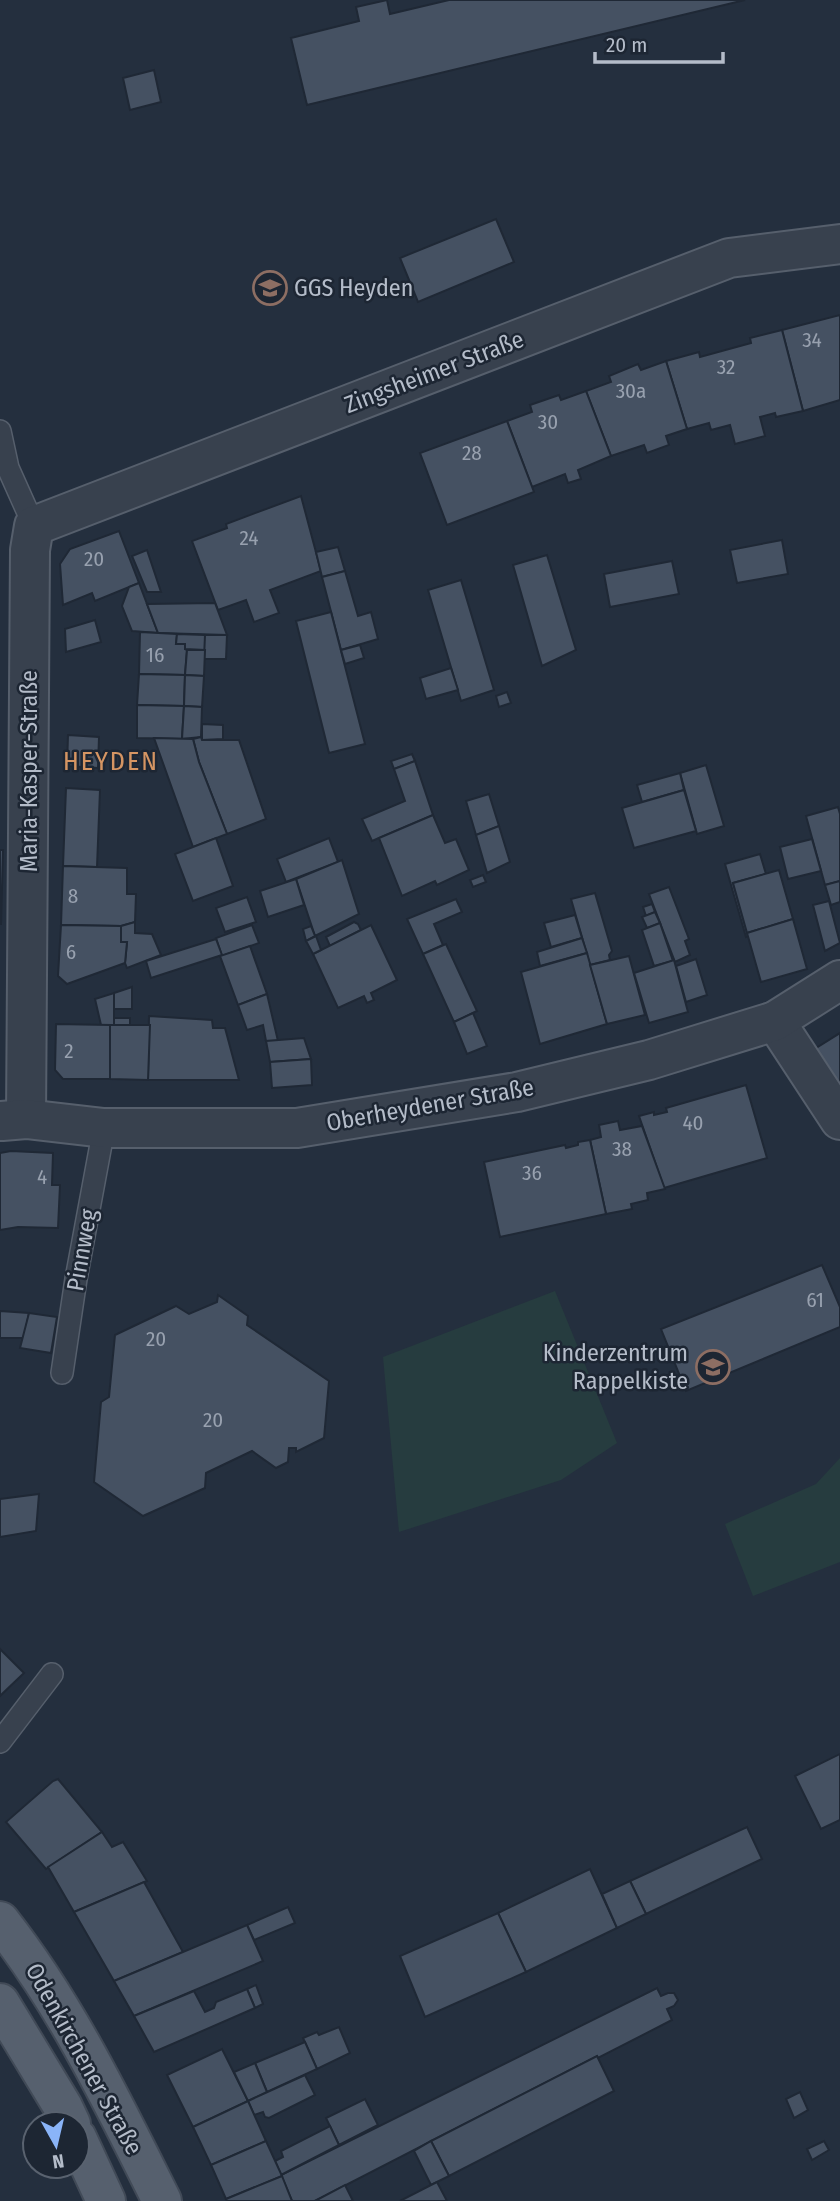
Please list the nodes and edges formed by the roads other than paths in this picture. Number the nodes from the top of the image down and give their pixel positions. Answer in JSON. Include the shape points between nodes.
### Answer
{"nodes":[{"id":1,"x":840,"y":244,"type":"edge"},
{"id":2,"x":0,"y":431,"type":"edge"},
{"id":3,"x":21,"y":543,"type":"edge"},
{"id":4,"x":840,"y":980,"type":"edge"},
{"id":5,"x":775,"y":1021,"type":"junction"},
{"id":6,"x":13,"y":1120,"type":"edge"},
{"id":7,"x":840,"y":1120,"type":"edge"},
{"id":8,"x":104,"y":1128,"type":"junction"},
{"id":9,"x":62,"y":1373,"type":"dead end"},
{"id":10,"x":52,"y":1674,"type":"dead end"},
{"id":11,"x":0,"y":1742,"type":"edge"},
{"id":12,"x":0,"y":1922,"type":"edge"},
{"id":13,"x":0,"y":2003,"type":"edge"},
{"id":14,"x":64,"y":2110,"type":"edge"},
{"id":15,"x":91,"y":2168,"type":"edge"},
{"id":16,"x":106,"y":2201,"type":"edge"},
{"id":17,"x":162,"y":2201,"type":"edge"}],
"edges":[{"from":1,"to":3,"type":"street","name":"Zingsheimer Straße","via":[[729,258]]},
{"from":2,"to":3,"type":"lane","name":"Maria-Kasper-Straße"},
{"from":3,"to":6,"type":"street","name":"Maria-Kasper-Straße"},
{"from":4,"to":5,"type":"street","name":"Oberheydener Straße"},
{"from":5,"to":7,"type":"street"},
{"from":5,"to":8,"type":"street","name":"Oberheydener Straße","via":[[649,1060],[517,1092],[297,1128]]},
{"from":6,"to":8,"type":"street","name":"Oberheydener Straße"},
{"from":8,"to":9,"type":"lane","name":"Pinnweg"},
{"from":10,"to":11,"type":"lane"},
{"from":12,"to":17,"type":"main road","name":"Odenkirchener Straße","via":[[23,1950],[106,2088]]},
{"from":13,"to":14,"type":"main road","name":"Odenkirchener Straße"},
{"from":15,"to":16,"type":"main road","name":"Odenkirchener Straße"}]}
